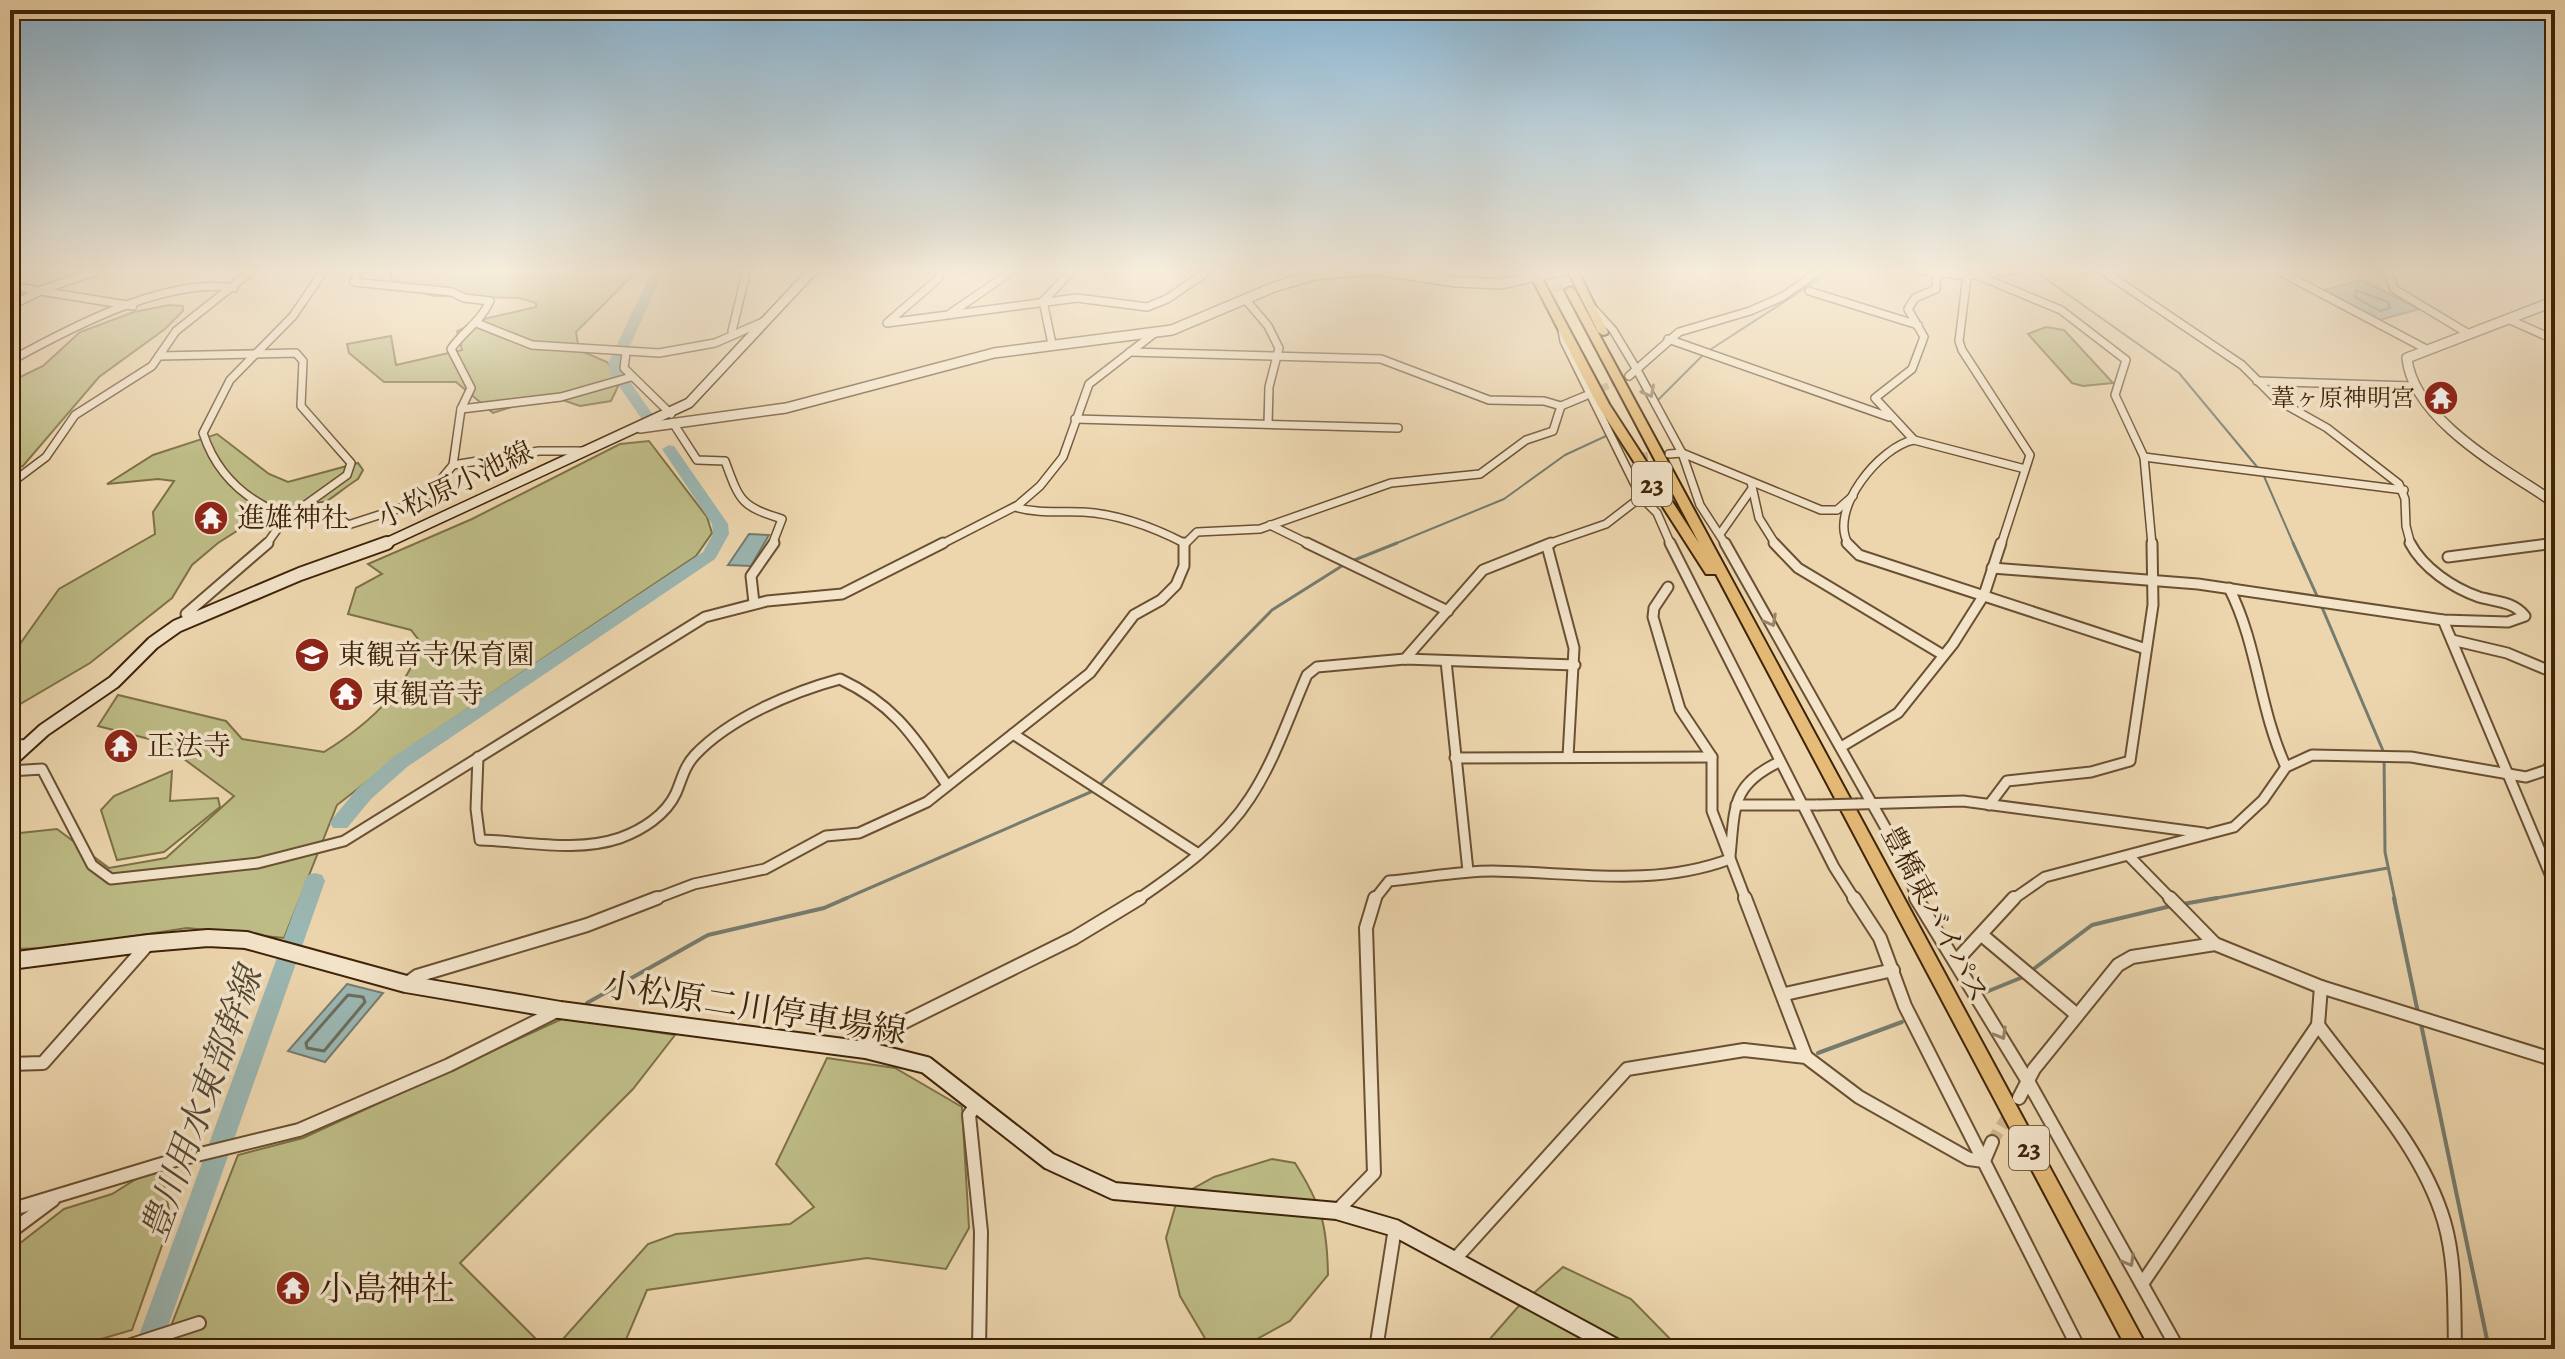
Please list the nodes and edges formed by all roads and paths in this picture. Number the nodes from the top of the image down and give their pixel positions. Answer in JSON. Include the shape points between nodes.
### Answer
{"nodes":[{"id":1,"x":65,"y":332,"type":"edge"},
{"id":2,"x":175,"y":332,"type":"edge"},
{"id":3,"x":276,"y":332,"type":"edge"},
{"id":4,"x":463,"y":332,"type":"edge"},
{"id":5,"x":500,"y":332,"type":"edge"},
{"id":6,"x":739,"y":332,"type":"edge"},
{"id":7,"x":758,"y":332,"type":"edge"},
{"id":8,"x":1050,"y":332,"type":"edge"},
{"id":9,"x":1152,"y":332,"type":"edge"},
{"id":10,"x":1156,"y":332,"type":"edge"},
{"id":11,"x":1271,"y":332,"type":"edge"},
{"id":12,"x":1563,"y":332,"type":"edge"},
{"id":13,"x":1565,"y":332,"type":"edge"},
{"id":14,"x":1588,"y":332,"type":"edge"},
{"id":15,"x":1589,"y":332,"type":"edge"},
{"id":16,"x":1603,"y":332,"type":"edge"},
{"id":17,"x":1614,"y":332,"type":"edge"},
{"id":18,"x":1686,"y":332,"type":"edge"},
{"id":19,"x":1921,"y":332,"type":"edge"},
{"id":20,"x":1960,"y":332,"type":"edge"},
{"id":21,"x":2090,"y":332,"type":"edge"},
{"id":22,"x":2194,"y":332,"type":"edge"},
{"id":23,"x":2395,"y":332,"type":"edge"},
{"id":24,"x":2466,"y":332,"type":"edge"},
{"id":25,"x":2473,"y":332,"type":"edge"},
{"id":26,"x":735,"y":334,"type":"joint"},
{"id":27,"x":2469,"y":334,"type":"junction"},
{"id":28,"x":1668,"y":339,"type":"junction"},
{"id":29,"x":1052,"y":344,"type":"junction"},
{"id":30,"x":2428,"y":350,"type":"junction"},
{"id":31,"x":1130,"y":352,"type":"junction"},
{"id":32,"x":254,"y":353,"type":"junction"},
{"id":33,"x":626,"y":353,"type":"junction"},
{"id":34,"x":1280,"y":354,"type":"junction"},
{"id":35,"x":159,"y":356,"type":"junction"},
{"id":36,"x":10,"y":361,"type":"edge"},
{"id":37,"x":1637,"y":370,"type":"junction"},
{"id":38,"x":1629,"y":376,"type":"tunnel mouth"},
{"id":39,"x":631,"y":377,"type":"junction"},
{"id":40,"x":2257,"y":381,"type":"junction"},
{"id":41,"x":2411,"y":386,"type":"junction"},
{"id":42,"x":1585,"y":396,"type":"tunnel mouth"},
{"id":43,"x":1561,"y":406,"type":"junction"},
{"id":44,"x":461,"y":409,"type":"junction"},
{"id":45,"x":1893,"y":418,"type":"junction"},
{"id":46,"x":1075,"y":419,"type":"junction"},
{"id":47,"x":673,"y":420,"type":"junction"},
{"id":48,"x":1268,"y":424,"type":"junction"},
{"id":49,"x":1398,"y":428,"type":"dead end"},
{"id":50,"x":1644,"y":428,"type":"junction"},
{"id":51,"x":1914,"y":440,"type":"junction"},
{"id":52,"x":586,"y":451,"type":"junction"},
{"id":53,"x":1682,"y":453,"type":"junction"},
{"id":54,"x":1669,"y":454,"type":"tunnel mouth"},
{"id":55,"x":2144,"y":457,"type":"junction"},
{"id":56,"x":453,"y":465,"type":"junction"},
{"id":57,"x":2025,"y":469,"type":"junction"},
{"id":58,"x":10,"y":484,"type":"edge"},
{"id":59,"x":1751,"y":486,"type":"junction"},
{"id":60,"x":2404,"y":490,"type":"junction"},
{"id":61,"x":1853,"y":496,"type":"junction"},
{"id":62,"x":1641,"y":497,"type":"junction"},
{"id":63,"x":2555,"y":503,"type":"edge"},
{"id":64,"x":1684,"y":505,"type":"junction"},
{"id":65,"x":1015,"y":507,"type":"junction"},
{"id":66,"x":302,"y":509,"type":"junction"},
{"id":67,"x":289,"y":517,"type":"junction"},
{"id":68,"x":1270,"y":525,"type":"junction"},
{"id":69,"x":1720,"y":534,"type":"junction"},
{"id":70,"x":1184,"y":543,"type":"junction"},
{"id":71,"x":2555,"y":543,"type":"edge"},
{"id":72,"x":1547,"y":546,"type":"junction"},
{"id":73,"x":2448,"y":557,"type":"dead end"},
{"id":74,"x":1992,"y":568,"type":"junction"},
{"id":75,"x":2153,"y":581,"type":"junction"},
{"id":76,"x":1668,"y":587,"type":"dead end"},
{"id":77,"x":2229,"y":588,"type":"junction"},
{"id":78,"x":1984,"y":595,"type":"junction"},
{"id":79,"x":754,"y":603,"type":"junction"},
{"id":80,"x":1448,"y":611,"type":"junction"},
{"id":81,"x":201,"y":617,"type":"junction"},
{"id":82,"x":2443,"y":620,"type":"junction"},
{"id":83,"x":1754,"y":634,"type":"junction"},
{"id":84,"x":2452,"y":640,"type":"junction"},
{"id":85,"x":2146,"y":649,"type":"junction"},
{"id":86,"x":1943,"y":655,"type":"junction"},
{"id":87,"x":1405,"y":659,"type":"junction"},
{"id":88,"x":1446,"y":661,"type":"junction"},
{"id":89,"x":1575,"y":665,"type":"junction"},
{"id":90,"x":2555,"y":673,"type":"edge"},
{"id":91,"x":1013,"y":734,"type":"junction"},
{"id":92,"x":10,"y":744,"type":"edge"},
{"id":93,"x":26,"y":745,"type":"junction"},
{"id":94,"x":1841,"y":747,"type":"junction"},
{"id":95,"x":478,"y":757,"type":"junction"},
{"id":96,"x":1568,"y":757,"type":"junction"},
{"id":97,"x":1712,"y":757,"type":"junction"},
{"id":98,"x":1455,"y":758,"type":"junction"},
{"id":99,"x":10,"y":761,"type":"edge"},
{"id":100,"x":2554,"y":761,"type":"edge"},
{"id":101,"x":1779,"y":762,"type":"junction"},
{"id":102,"x":2286,"y":767,"type":"junction"},
{"id":103,"x":10,"y":771,"type":"edge"},
{"id":104,"x":2508,"y":774,"type":"junction"},
{"id":105,"x":947,"y":785,"type":"junction"},
{"id":106,"x":1736,"y":805,"type":"junction"},
{"id":107,"x":1874,"y":805,"type":"junction"},
{"id":108,"x":1989,"y":805,"type":"junction"},
{"id":109,"x":1802,"y":806,"type":"junction"},
{"id":110,"x":2210,"y":834,"type":"junction"},
{"id":111,"x":1197,"y":853,"type":"junction"},
{"id":112,"x":2129,"y":856,"type":"junction"},
{"id":113,"x":1730,"y":859,"type":"junction"},
{"id":114,"x":1468,"y":871,"type":"junction"},
{"id":115,"x":2554,"y":881,"type":"edge"},
{"id":116,"x":1983,"y":936,"type":"junction"},
{"id":117,"x":149,"y":943,"type":"junction"},
{"id":118,"x":2215,"y":944,"type":"junction"},
{"id":119,"x":1957,"y":960,"type":"junction"},
{"id":120,"x":10,"y":961,"type":"edge"},
{"id":121,"x":1893,"y":970,"type":"junction"},
{"id":122,"x":406,"y":984,"type":"junction"},
{"id":123,"x":2321,"y":987,"type":"junction"},
{"id":124,"x":1785,"y":994,"type":"junction"},
{"id":125,"x":560,"y":1010,"type":"junction"},
{"id":126,"x":2076,"y":1014,"type":"junction"},
{"id":127,"x":2318,"y":1025,"type":"junction"},
{"id":128,"x":866,"y":1050,"type":"junction"},
{"id":129,"x":1806,"y":1057,"type":"junction"},
{"id":130,"x":2555,"y":1060,"type":"edge"},
{"id":131,"x":10,"y":1064,"type":"edge"},
{"id":132,"x":2029,"y":1083,"type":"junction"},
{"id":133,"x":2019,"y":1098,"type":"dead end"},
{"id":134,"x":976,"y":1105,"type":"junction"},
{"id":135,"x":1992,"y":1142,"type":"tunnel mouth"},
{"id":136,"x":1984,"y":1161,"type":"junction"},
{"id":137,"x":59,"y":1195,"type":"junction"},
{"id":138,"x":10,"y":1210,"type":"edge"},
{"id":139,"x":1337,"y":1211,"type":"junction"},
{"id":140,"x":1395,"y":1228,"type":"junction"},
{"id":141,"x":10,"y":1232,"type":"edge"},
{"id":142,"x":1456,"y":1258,"type":"junction"},
{"id":143,"x":2142,"y":1284,"type":"junction"},
{"id":144,"x":199,"y":1323,"type":"dead end"},
{"id":145,"x":1592,"y":1342,"type":"edge"},
{"id":146,"x":119,"y":1349,"type":"edge"},
{"id":147,"x":979,"y":1349,"type":"edge"},
{"id":148,"x":1376,"y":1349,"type":"edge"},
{"id":149,"x":1619,"y":1349,"type":"edge"},
{"id":150,"x":2079,"y":1349,"type":"edge"},
{"id":151,"x":2138,"y":1349,"type":"edge"},
{"id":152,"x":2178,"y":1349,"type":"edge"},
{"id":153,"x":2455,"y":1349,"type":"edge"}],
"edges":[{"from":1,"to":36,"type":"street"},
{"from":2,"to":35,"type":"street"},
{"from":3,"to":32,"type":"street"},
{"from":4,"to":44,"type":"street","via":[[451,349],[471,388]]},
{"from":5,"to":33,"type":"street","via":[[532,345]]},
{"from":6,"to":26,"type":"street"},
{"from":7,"to":47,"type":"main road","name":"小松原小池線"},
{"from":8,"to":29,"type":"street"},
{"from":9,"to":29,"type":"street"},
{"from":10,"to":31,"type":"street"},
{"from":11,"to":34,"type":"street"},
{"from":12,"to":62,"type":"street"},
{"from":13,"to":83,"type":"highway","number":"23","via":[[1639,464]]},
{"from":14,"to":64,"type":"highway","name":"豊橋東バイパス","number":"23"},
{"from":15,"to":50,"type":"highway","name":"豊橋東バイパス","number":"23"},
{"from":16,"to":50,"type":"highway","number":"23"},
{"from":17,"to":37,"type":"street"},
{"from":18,"to":28,"type":"street"},
{"from":19,"to":45,"type":"street","via":[[1924,342],[1912,369],[1876,395]]},
{"from":20,"to":57,"type":"street","via":[[1962,350],[2030,455]]},
{"from":21,"to":55,"type":"street","via":[[2126,360],[2115,395]]},
{"from":22,"to":40,"type":"street"},
{"from":23,"to":30,"type":"street"},
{"from":24,"to":27,"type":"street"},
{"from":25,"to":27,"type":"street"},
{"from":26,"to":33,"type":"street","via":[[665,353]]},
{"from":27,"to":30,"type":"street"},
{"from":28,"to":37,"type":"street"},
{"from":28,"to":45,"type":"street"},
{"from":29,"to":47,"type":"street","via":[[950,363],[786,408]]},
{"from":30,"to":41,"type":"street","via":[[2407,358]]},
{"from":31,"to":34,"type":"street"},
{"from":31,"to":46,"type":"street","via":[[1089,384]]},
{"from":32,"to":35,"type":"street"},
{"from":32,"to":66,"type":"street","via":[[296,353],[303,361],[301,406],[351,463],[347,475]]},
{"from":32,"to":67,"type":"street","via":[[220,393],[203,433],[220,467],[248,500]]},
{"from":33,"to":39,"type":"street","via":[[624,368]]},
{"from":34,"to":43,"type":"street","via":[[1381,359],[1483,399]]},
{"from":34,"to":48,"type":"street","via":[[1269,387]]},
{"from":35,"to":58,"type":"street","via":[[152,366],[75,415],[46,457]]},
{"from":37,"to":38,"type":"street"},
{"from":37,"to":53,"type":"street","one_way":true},
{"from":39,"to":44,"type":"street","via":[[536,401]]},
{"from":39,"to":47,"type":"street"},
{"from":40,"to":41,"type":"street"},
{"from":40,"to":60,"type":"street"},
{"from":41,"to":63,"type":"street","via":[[2445,424]]},
{"from":42,"to":43,"type":"street"},
{"from":43,"to":68,"type":"street","via":[[1553,431],[1526,440],[1480,474],[1391,483]]},
{"from":44,"to":56,"type":"street"},
{"from":45,"to":51,"type":"street"},
{"from":46,"to":48,"type":"street"},
{"from":46,"to":65,"type":"street","via":[[1054,471]]},
{"from":47,"to":52,"type":"main road","name":"小松原小池線"},
{"from":47,"to":79,"type":"street","via":[[697,460],[725,461],[748,508],[782,519],[752,570],[749,589]]},
{"from":48,"to":49,"type":"street"},
{"from":50,"to":64,"type":"highway","name":"豊橋東バイパス","number":"23"},
{"from":51,"to":57,"type":"street"},
{"from":51,"to":61,"type":"street","via":[[1889,447]]},
{"from":52,"to":56,"type":"street","via":[[539,451]]},
{"from":52,"to":81,"type":"main road","name":"小松原小池線","via":[[409,535]]},
{"from":53,"to":54,"type":"street"},
{"from":53,"to":59,"type":"street"},
{"from":53,"to":69,"type":"street","via":[[1700,505]]},
{"from":55,"to":60,"type":"street"},
{"from":55,"to":75,"type":"street"},
{"from":56,"to":66,"type":"street","via":[[428,495],[413,504],[348,525],[325,506]]},
{"from":57,"to":74,"type":"street"},
{"from":59,"to":61,"type":"street","via":[[1831,511]]},
{"from":59,"to":69,"type":"street"},
{"from":59,"to":86,"type":"street","via":[[1770,537],[1798,568]]},
{"from":60,"to":82,"type":"street","via":[[2402,525],[2422,561],[2478,597],[2516,607],[2525,616],[2508,622]]},
{"from":61,"to":78,"type":"street","via":[[1843,530],[1851,549]]},
{"from":62,"to":72,"type":"street","via":[[1606,524]]},
{"from":62,"to":101,"type":"street","via":[[1657,513]]},
{"from":64,"to":83,"type":"highway","name":"豊橋東バイパス","number":"23"},
{"from":65,"to":70,"type":"street","via":[[1031,513],[1108,516]]},
{"from":65,"to":79,"type":"street","via":[[842,594]]},
{"from":66,"to":67,"type":"street"},
{"from":67,"to":81,"type":"street","via":[[264,548],[186,614]]},
{"from":68,"to":70,"type":"street","via":[[1197,532]]},
{"from":68,"to":80,"type":"street"},
{"from":69,"to":94,"type":"street","one_way":true},
{"from":70,"to":91,"type":"street","via":[[1184,566],[1176,585],[1134,615],[1090,673]]},
{"from":71,"to":73,"type":"street"},
{"from":72,"to":80,"type":"street","via":[[1483,570]]},
{"from":72,"to":89,"type":"street"},
{"from":74,"to":75,"type":"street"},
{"from":74,"to":78,"type":"street"},
{"from":75,"to":77,"type":"street"},
{"from":75,"to":85,"type":"street"},
{"from":76,"to":97,"type":"street","via":[[1653,617],[1680,709]]},
{"from":77,"to":82,"type":"street"},
{"from":77,"to":102,"type":"street","via":[[2242,614],[2274,746]]},
{"from":78,"to":85,"type":"street"},
{"from":78,"to":86,"type":"street"},
{"from":79,"to":95,"type":"street","via":[[697,621]]},
{"from":80,"to":87,"type":"street"},
{"from":81,"to":93,"type":"main road","name":"小松原小池線","via":[[153,643],[114,682]]},
{"from":82,"to":84,"type":"street"},
{"from":83,"to":151,"type":"highway","name":"豊橋東バイパス","number":"23"},
{"from":84,"to":90,"type":"street","via":[[2507,653]]},
{"from":84,"to":104,"type":"street"},
{"from":85,"to":108,"type":"street","via":[[2130,761],[2123,767],[2007,781]]},
{"from":86,"to":94,"type":"street","via":[[1892,718]]},
{"from":87,"to":88,"type":"street"},
{"from":87,"to":111,"type":"street","via":[[1311,671],[1249,800]]},
{"from":88,"to":89,"type":"street"},
{"from":88,"to":98,"type":"street"},
{"from":89,"to":96,"type":"street"},
{"from":91,"to":105,"type":"street"},
{"from":91,"to":111,"type":"street"},
{"from":92,"to":93,"type":"street"},
{"from":93,"to":99,"type":"main road","name":"小松原小池線"},
{"from":94,"to":107,"type":"street"},
{"from":95,"to":103,"type":"street","via":[[358,834],[322,849],[124,880],[101,875],[92,865],[42,769]]},
{"from":95,"to":105,"type":"street","via":[[480,840],[618,839],[656,819],[675,796],[686,765],[717,738],[777,703],[840,679],[904,722]]},
{"from":96,"to":97,"type":"street"},
{"from":96,"to":98,"type":"street"},
{"from":97,"to":113,"type":"street","via":[[1712,811]]},
{"from":98,"to":114,"type":"street"},
{"from":100,"to":104,"type":"street","via":[[2538,776]]},
{"from":101,"to":106,"type":"street","via":[[1752,773],[1739,787]]},
{"from":101,"to":109,"type":"street"},
{"from":102,"to":104,"type":"street","via":[[2312,755],[2385,756]]},
{"from":102,"to":110,"type":"street","via":[[2241,822]]},
{"from":104,"to":115,"type":"street"},
{"from":105,"to":122,"type":"street","via":[[927,802],[875,827],[826,836],[765,869],[694,884]]},
{"from":106,"to":109,"type":"street"},
{"from":106,"to":113,"type":"street"},
{"from":107,"to":108,"type":"street"},
{"from":107,"to":109,"type":"street","bridge":true},
{"from":107,"to":119,"type":"street","via":[[1906,864],[1918,903]]},
{"from":108,"to":110,"type":"street"},
{"from":109,"to":121,"type":"street","via":[[1880,938]]},
{"from":110,"to":112,"type":"street"},
{"from":111,"to":128,"type":"street","via":[[1135,903],[882,1033]]},
{"from":112,"to":116,"type":"street","via":[[2025,887]]},
{"from":112,"to":118,"type":"street"},
{"from":113,"to":114,"type":"street","via":[[1677,873],[1572,876]]},
{"from":113,"to":124,"type":"street"},
{"from":114,"to":139,"type":"street","via":[[1389,881],[1371,900],[1366,928],[1374,1173]]},
{"from":116,"to":119,"type":"street"},
{"from":116,"to":126,"type":"street"},
{"from":117,"to":120,"type":"main road","name":"小松原二川停車場線"},
{"from":117,"to":122,"type":"main road","name":"小松原二川停車場線","via":[[233,940]]},
{"from":117,"to":131,"type":"street","via":[[43,1063]]},
{"from":118,"to":123,"type":"street"},
{"from":118,"to":126,"type":"street","via":[[2132,957],[2112,970]]},
{"from":119,"to":132,"type":"street","one_way":true},
{"from":121,"to":124,"type":"street"},
{"from":121,"to":136,"type":"street","via":[[1905,1006]]},
{"from":122,"to":125,"type":"main road","name":"小松原二川停車場線"},
{"from":123,"to":127,"type":"street"},
{"from":123,"to":130,"type":"street"},
{"from":124,"to":129,"type":"street"},
{"from":125,"to":128,"type":"main road","name":"小松原二川停車場線"},
{"from":125,"to":137,"type":"street","via":[[299,1130]]},
{"from":126,"to":132,"type":"street"},
{"from":127,"to":143,"type":"street"},
{"from":127,"to":153,"type":"street","via":[[2432,1189],[2453,1260]]},
{"from":128,"to":134,"type":"main road","name":"小松原二川停車場線","via":[[926,1065]]},
{"from":129,"to":136,"type":"street","via":[[1859,1097],[1969,1159]]},
{"from":129,"to":142,"type":"street","via":[[1744,1050],[1627,1069]]},
{"from":132,"to":133,"type":"street"},
{"from":132,"to":143,"type":"street","one_way":true},
{"from":134,"to":139,"type":"main road","name":"小松原二川停車場線","via":[[1049,1161],[1114,1191]]},
{"from":134,"to":147,"type":"street","via":[[969,1115],[981,1232]]},
{"from":135,"to":136,"type":"street"},
{"from":136,"to":150,"type":"street"},
{"from":137,"to":138,"type":"street"},
{"from":137,"to":141,"type":"street"},
{"from":139,"to":140,"type":"main road","name":"小松原二川停車場線"},
{"from":140,"to":142,"type":"main road","name":"小松原二川停車場線"},
{"from":140,"to":148,"type":"street"},
{"from":142,"to":145,"type":"main road","name":"小松原二川停車場線"},
{"from":143,"to":152,"type":"street"},
{"from":144,"to":146,"type":"street"},
{"from":145,"to":149,"type":"main road","name":"小松原二川停車場線"}]}
